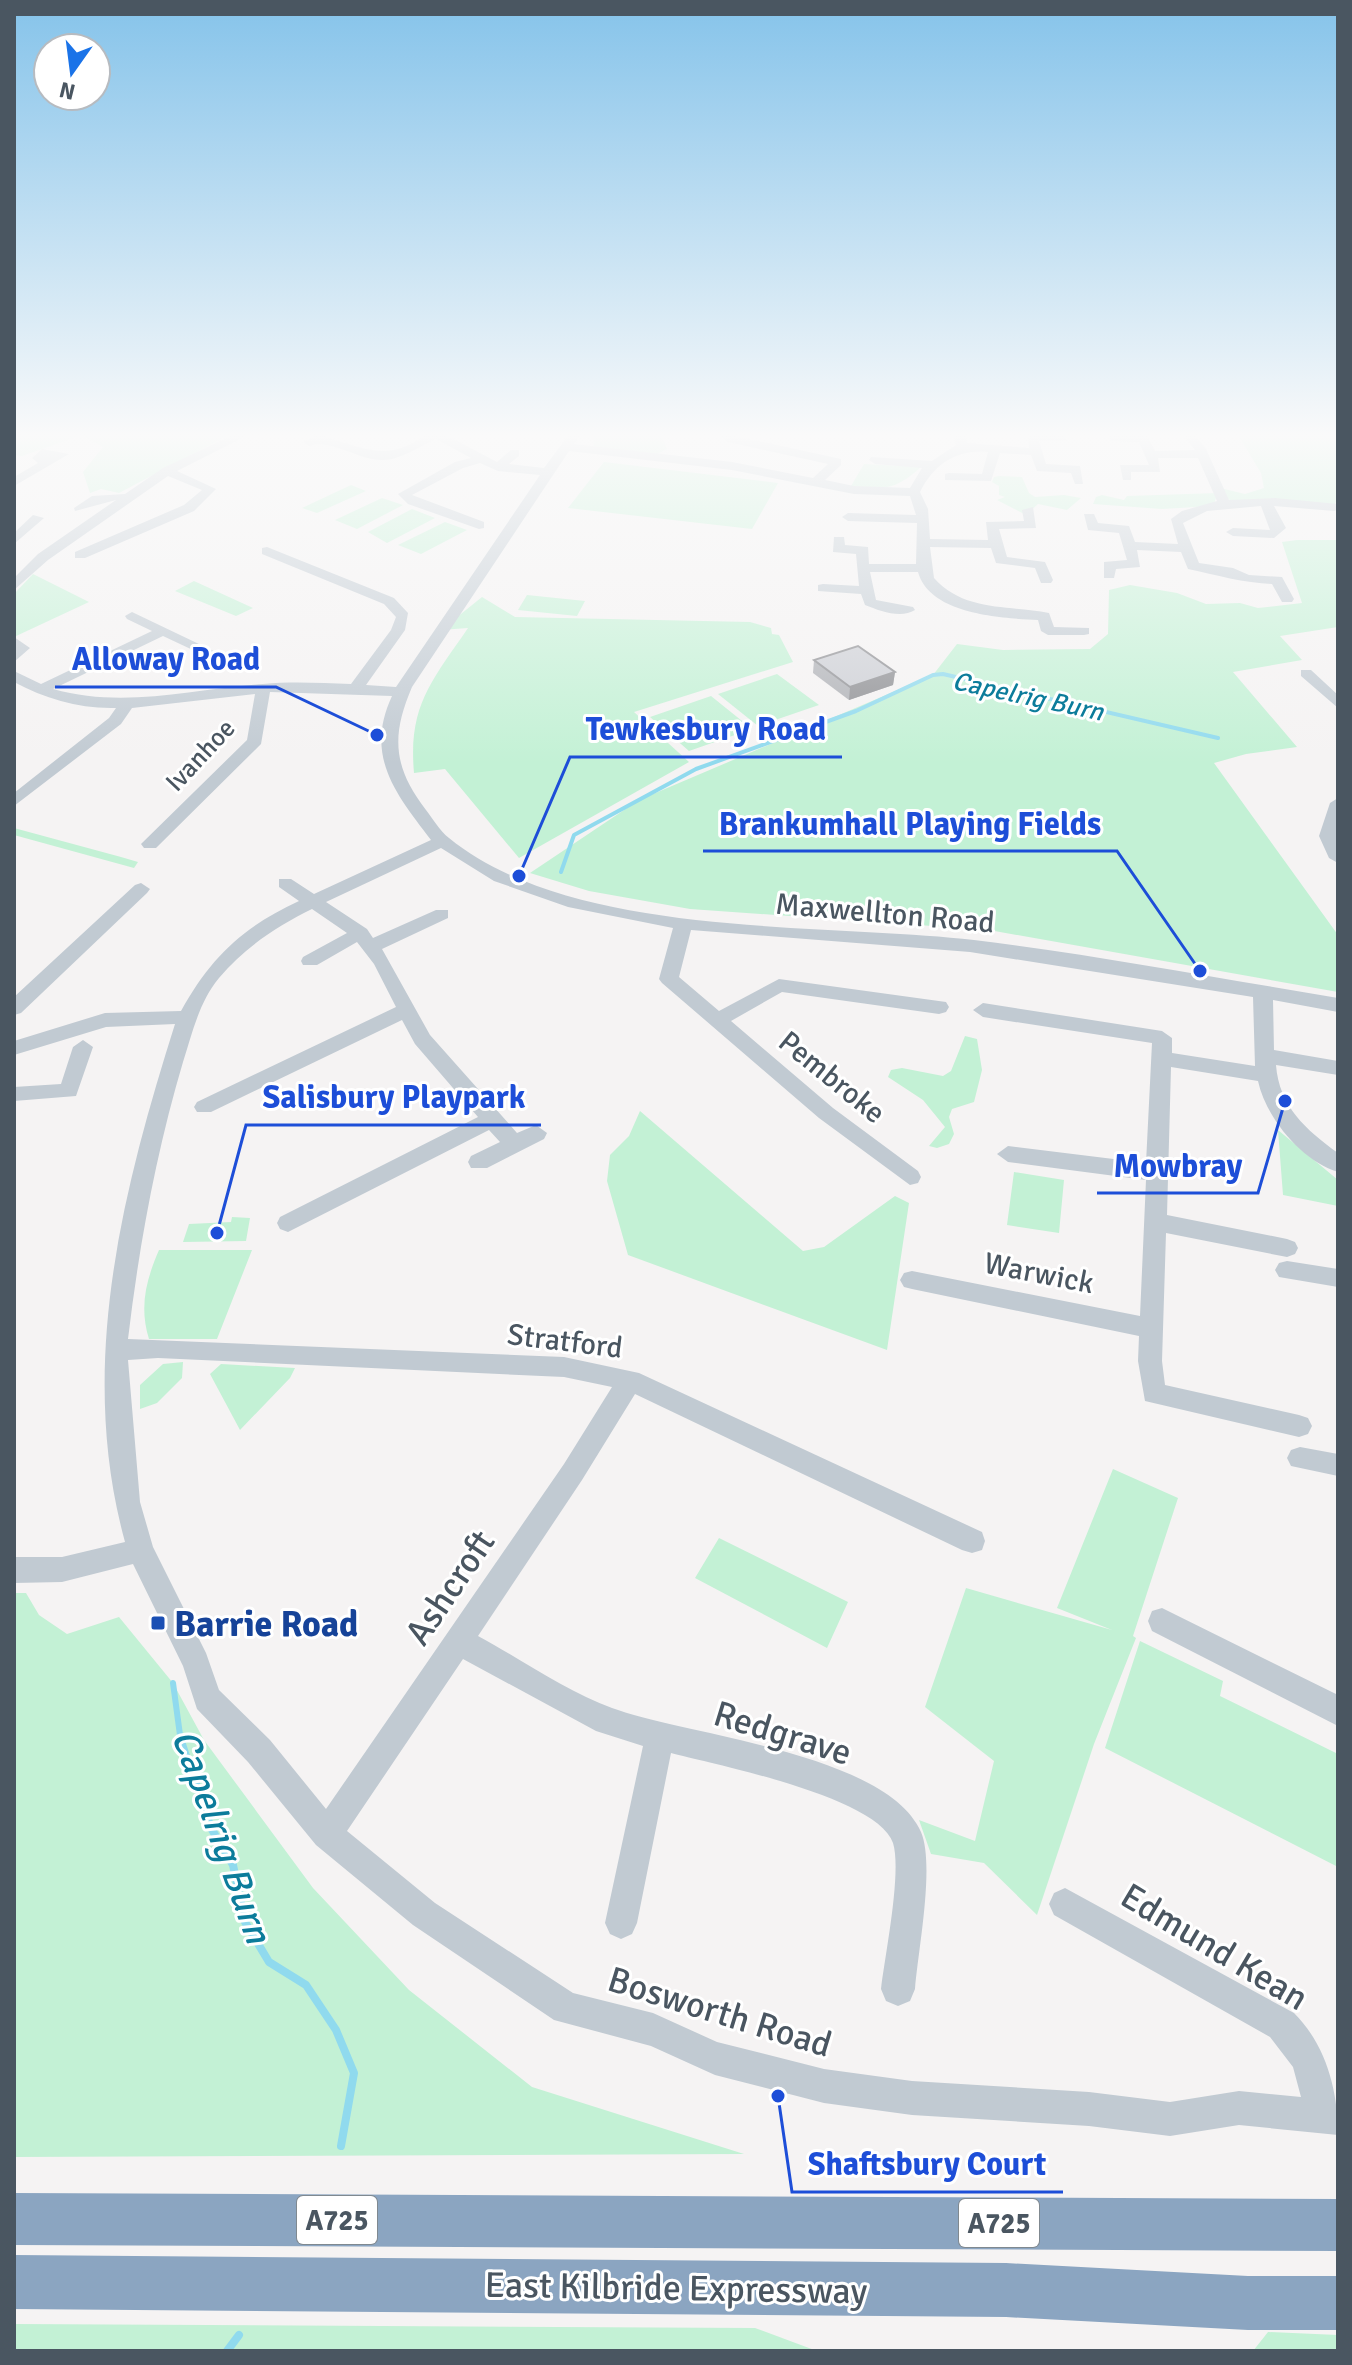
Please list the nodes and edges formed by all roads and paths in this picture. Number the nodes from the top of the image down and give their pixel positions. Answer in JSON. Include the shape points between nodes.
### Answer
{"nodes":[{"id":1,"x":62,"y":543,"type":"edge"},
{"id":2,"x":107,"y":543,"type":"edge"},
{"id":3,"x":500,"y":543,"type":"edge"},
{"id":4,"x":839,"y":543,"type":"edge"},
{"id":5,"x":924,"y":543,"type":"edge"},
{"id":6,"x":950,"y":543,"type":"edge"},
{"id":7,"x":1183,"y":543,"type":"edge"},
{"id":8,"x":1261,"y":543,"type":"edge"},
{"id":9,"x":996,"y":544,"type":"joint"},
{"id":10,"x":1130,"y":546,"type":"joint"},
{"id":11,"x":1185,"y":548,"type":"junction"},
{"id":12,"x":1263,"y":548,"type":"dead end"},
{"id":13,"x":267,"y":551,"type":"dead end"},
{"id":14,"x":80,"y":555,"type":"dead end"},
{"id":15,"x":862,"y":568,"type":"junction"},
{"id":16,"x":923,"y":568,"type":"junction"},
{"id":17,"x":1109,"y":575,"type":"dead end"},
{"id":18,"x":1046,"y":580,"type":"dead end"},
{"id":19,"x":14,"y":586,"type":"edge"},
{"id":20,"x":823,"y":588,"type":"dead end"},
{"id":21,"x":865,"y":590,"type":"junction"},
{"id":22,"x":1038,"y":594,"type":"dead end"},
{"id":23,"x":1287,"y":599,"type":"dead end"},
{"id":24,"x":908,"y":610,"type":"dead end"},
{"id":25,"x":132,"y":616,"type":"dead end"},
{"id":26,"x":1044,"y":616,"type":"junction"},
{"id":27,"x":163,"y":631,"type":"junction"},
{"id":28,"x":1084,"y":631,"type":"dead end"},
{"id":29,"x":14,"y":641,"type":"edge"},
{"id":30,"x":217,"y":656,"type":"dead end"},
{"id":31,"x":14,"y":658,"type":"edge"},
{"id":32,"x":1330,"y":670,"type":"dead end"},
{"id":33,"x":14,"y":676,"type":"edge"},
{"id":34,"x":263,"y":689,"type":"junction"},
{"id":35,"x":355,"y":689,"type":"junction"},
{"id":36,"x":40,"y":690,"type":"junction"},
{"id":37,"x":402,"y":692,"type":"junction"},
{"id":38,"x":1338,"y":703,"type":"edge"},
{"id":39,"x":126,"y":705,"type":"junction"},
{"id":40,"x":14,"y":801,"type":"edge"},
{"id":41,"x":1338,"y":803,"type":"edge"},
{"id":42,"x":440,"y":842,"type":"junction"},
{"id":43,"x":150,"y":844,"type":"dead end"},
{"id":44,"x":1338,"y":858,"type":"edge"},
{"id":45,"x":285,"y":883,"type":"dead end"},
{"id":46,"x":141,"y":889,"type":"dead end"},
{"id":47,"x":313,"y":901,"type":"junction"},
{"id":48,"x":442,"y":914,"type":"dead end"},
{"id":49,"x":684,"y":922,"type":"junction"},
{"id":50,"x":364,"y":940,"type":"junction"},
{"id":51,"x":310,"y":961,"type":"dead end"},
{"id":52,"x":1263,"y":993,"type":"junction"},
{"id":53,"x":1338,"y":1005,"type":"edge"},
{"id":54,"x":939,"y":1007,"type":"dead end"},
{"id":55,"x":14,"y":1008,"type":"edge"},
{"id":56,"x":406,"y":1010,"type":"junction"},
{"id":57,"x":983,"y":1010,"type":"dead end"},
{"id":58,"x":187,"y":1017,"type":"junction"},
{"id":59,"x":717,"y":1021,"type":"junction"},
{"id":60,"x":15,"y":1044,"type":"edge"},
{"id":61,"x":83,"y":1047,"type":"dead end"},
{"id":62,"x":1162,"y":1058,"type":"junction"},
{"id":63,"x":1264,"y":1066,"type":"junction"},
{"id":64,"x":1338,"y":1068,"type":"edge"},
{"id":65,"x":14,"y":1094,"type":"edge"},
{"id":66,"x":204,"y":1107,"type":"dead end"},
{"id":67,"x":491,"y":1120,"type":"junction"},
{"id":68,"x":536,"y":1133,"type":"dead end"},
{"id":69,"x":513,"y":1143,"type":"junction"},
{"id":70,"x":1008,"y":1154,"type":"dead end"},
{"id":71,"x":479,"y":1162,"type":"dead end"},
{"id":72,"x":1338,"y":1164,"type":"edge"},
{"id":73,"x":1157,"y":1173,"type":"junction"},
{"id":74,"x":910,"y":1177,"type":"dead end"},
{"id":75,"x":1157,"y":1222,"type":"junction"},
{"id":76,"x":288,"y":1223,"type":"dead end"},
{"id":77,"x":1338,"y":1278,"type":"edge"},
{"id":78,"x":912,"y":1280,"type":"dead end"},
{"id":79,"x":1153,"y":1329,"type":"junction"},
{"id":80,"x":115,"y":1350,"type":"junction"},
{"id":81,"x":630,"y":1380,"type":"junction"},
{"id":82,"x":1299,"y":1426,"type":"dead end"},
{"id":83,"x":1300,"y":1458,"type":"dead end"},
{"id":84,"x":1338,"y":1465,"type":"edge"},
{"id":85,"x":972,"y":1541,"type":"dead end"},
{"id":86,"x":140,"y":1549,"type":"junction"},
{"id":87,"x":14,"y":1570,"type":"edge"},
{"id":88,"x":1162,"y":1621,"type":"dead end"},
{"id":89,"x":458,"y":1641,"type":"junction"},
{"id":90,"x":1338,"y":1711,"type":"edge"},
{"id":91,"x":660,"y":1735,"type":"junction"},
{"id":92,"x":327,"y":1834,"type":"junction"},
{"id":93,"x":1065,"y":1904,"type":"dead end"},
{"id":94,"x":621,"y":1923,"type":"dead end"},
{"id":95,"x":898,"y":1989,"type":"dead end"},
{"id":96,"x":1329,"y":2118,"type":"edge"},
{"id":97,"x":14,"y":2219,"type":"edge"},
{"id":98,"x":1338,"y":2225,"type":"edge"},
{"id":99,"x":14,"y":2282,"type":"edge"},
{"id":100,"x":1338,"y":2303,"type":"edge"}],
"edges":[{"from":1,"to":19,"type":"street"},
{"from":2,"to":14,"type":"street"},
{"from":3,"to":37,"type":"street","name":"Maxwellton Road"},
{"from":4,"to":15,"type":"street","via":[[838,549],[863,550]]},
{"from":5,"to":16,"type":"street"},
{"from":6,"to":9,"type":"street"},
{"from":7,"to":11,"type":"street"},
{"from":8,"to":12,"type":"street"},
{"from":9,"to":18,"type":"street","via":[[1001,560],[1040,565]]},
{"from":10,"to":11,"type":"street"},
{"from":10,"to":17,"type":"street","via":[[1135,564],[1109,565]]},
{"from":11,"to":23,"type":"street","via":[[1193,566],[1246,579],[1277,580]]},
{"from":13,"to":35,"type":"street","via":[[389,601],[403,616]]},
{"from":15,"to":16,"type":"street"},
{"from":15,"to":21,"type":"street"},
{"from":16,"to":26,"type":"street","via":[[938,589],[961,604],[998,614]]},
{"from":20,"to":21,"type":"street"},
{"from":21,"to":24,"type":"street","via":[[876,606]]},
{"from":22,"to":26,"type":"street"},
{"from":25,"to":27,"type":"street"},
{"from":26,"to":28,"type":"street","via":[[1048,631]]},
{"from":27,"to":30,"type":"street"},
{"from":27,"to":36,"type":"street"},
{"from":29,"to":31,"type":"street","via":[[23,648]]},
{"from":32,"to":38,"type":"street","via":[[1306,673]]},
{"from":33,"to":36,"type":"street"},
{"from":34,"to":35,"type":"street"},
{"from":34,"to":39,"type":"street"},
{"from":34,"to":43,"type":"street","name":"Ivanhoe","via":[[255,741]]},
{"from":35,"to":37,"type":"street"},
{"from":36,"to":39,"type":"street"},
{"from":37,"to":42,"type":"street","name":"Maxwellton Road","via":[[389,746],[396,776],[412,810]]},
{"from":39,"to":40,"type":"street","via":[[115,721]]},
{"from":41,"to":44,"type":"street","via":[[1328,836]]},
{"from":42,"to":47,"type":"street","name":"Bosworth Road"},
{"from":42,"to":49,"type":"street","name":"Maxwellton Road","via":[[526,889],[621,913]]},
{"from":45,"to":47,"type":"street"},
{"from":46,"to":55,"type":"street"},
{"from":47,"to":50,"type":"street"},
{"from":47,"to":58,"type":"street","name":"Bosworth Road","via":[[243,943],[210,976]]},
{"from":48,"to":50,"type":"street"},
{"from":49,"to":52,"type":"street","name":"Maxwellton Road","via":[[972,947]]},
{"from":49,"to":59,"type":"street","name":"Pembroke","via":[[669,979]]},
{"from":50,"to":51,"type":"street"},
{"from":50,"to":56,"type":"street","via":[[382,962]]},
{"from":52,"to":53,"type":"street","name":"Maxwellton Road"},
{"from":52,"to":63,"type":"street"},
{"from":54,"to":59,"type":"street","name":"Pembroke","via":[[779,985]]},
{"from":56,"to":66,"type":"street"},
{"from":56,"to":67,"type":"street","via":[[422,1039]]},
{"from":57,"to":62,"type":"street","via":[[1162,1038]]},
{"from":58,"to":60,"type":"street","via":[[105,1020]]},
{"from":58,"to":80,"type":"street","name":"Bosworth Road","via":[[162,1098],[128,1246]]},
{"from":59,"to":74,"type":"street","name":"Pembroke"},
{"from":61,"to":65,"type":"street","via":[[69,1091]]},
{"from":62,"to":63,"type":"street"},
{"from":62,"to":73,"type":"street"},
{"from":63,"to":64,"type":"street"},
{"from":63,"to":72,"type":"street","via":[[1271,1100],[1280,1114]]},
{"from":67,"to":69,"type":"street"},
{"from":67,"to":76,"type":"street"},
{"from":68,"to":69,"type":"street"},
{"from":69,"to":71,"type":"street"},
{"from":70,"to":73,"type":"street"},
{"from":73,"to":75,"type":"street"},
{"from":75,"to":77,"type":"street"},
{"from":75,"to":79,"type":"street"},
{"from":78,"to":79,"type":"street","name":"Warwick"},
{"from":79,"to":82,"type":"street","via":[[1154,1393]]},
{"from":80,"to":81,"type":"street","name":"Stratford","via":[[564,1367]]},
{"from":80,"to":86,"type":"street","name":"Bosworth Road","via":[[127,1502]]},
{"from":81,"to":85,"type":"street","name":"Stratford"},
{"from":81,"to":89,"type":"street","name":"Ashcroft"},
{"from":83,"to":84,"type":"street"},
{"from":86,"to":87,"type":"street","via":[[74,1569]]},
{"from":86,"to":92,"type":"street","name":"Bosworth Road","via":[[196,1663],[207,1699],[259,1751]]},
{"from":88,"to":90,"type":"street"},
{"from":89,"to":91,"type":"street","name":"Redgrave","via":[[606,1721]]},
{"from":89,"to":92,"type":"street","name":"Ashcroft"},
{"from":91,"to":94,"type":"street"},
{"from":91,"to":95,"type":"street","name":"Redgrave","via":[[842,1784],[897,1820],[908,1839],[911,1864]]},
{"from":92,"to":96,"type":"street","name":"Bosworth Road","via":[[424,1914],[566,2008],[653,2030],[715,2058],[824,2086],[912,2098],[1170,2119],[1239,2108]]},
{"from":93,"to":96,"type":"street","name":"Edmund Kean","via":[[1282,2025],[1298,2038]]},
{"from":97,"to":98,"type":"highway","name":"East Kilbride Expressway","number":"A725"},
{"from":99,"to":100,"type":"highway","name":"East Kilbride Expressway","number":"A725","via":[[1006,2290]]}]}
